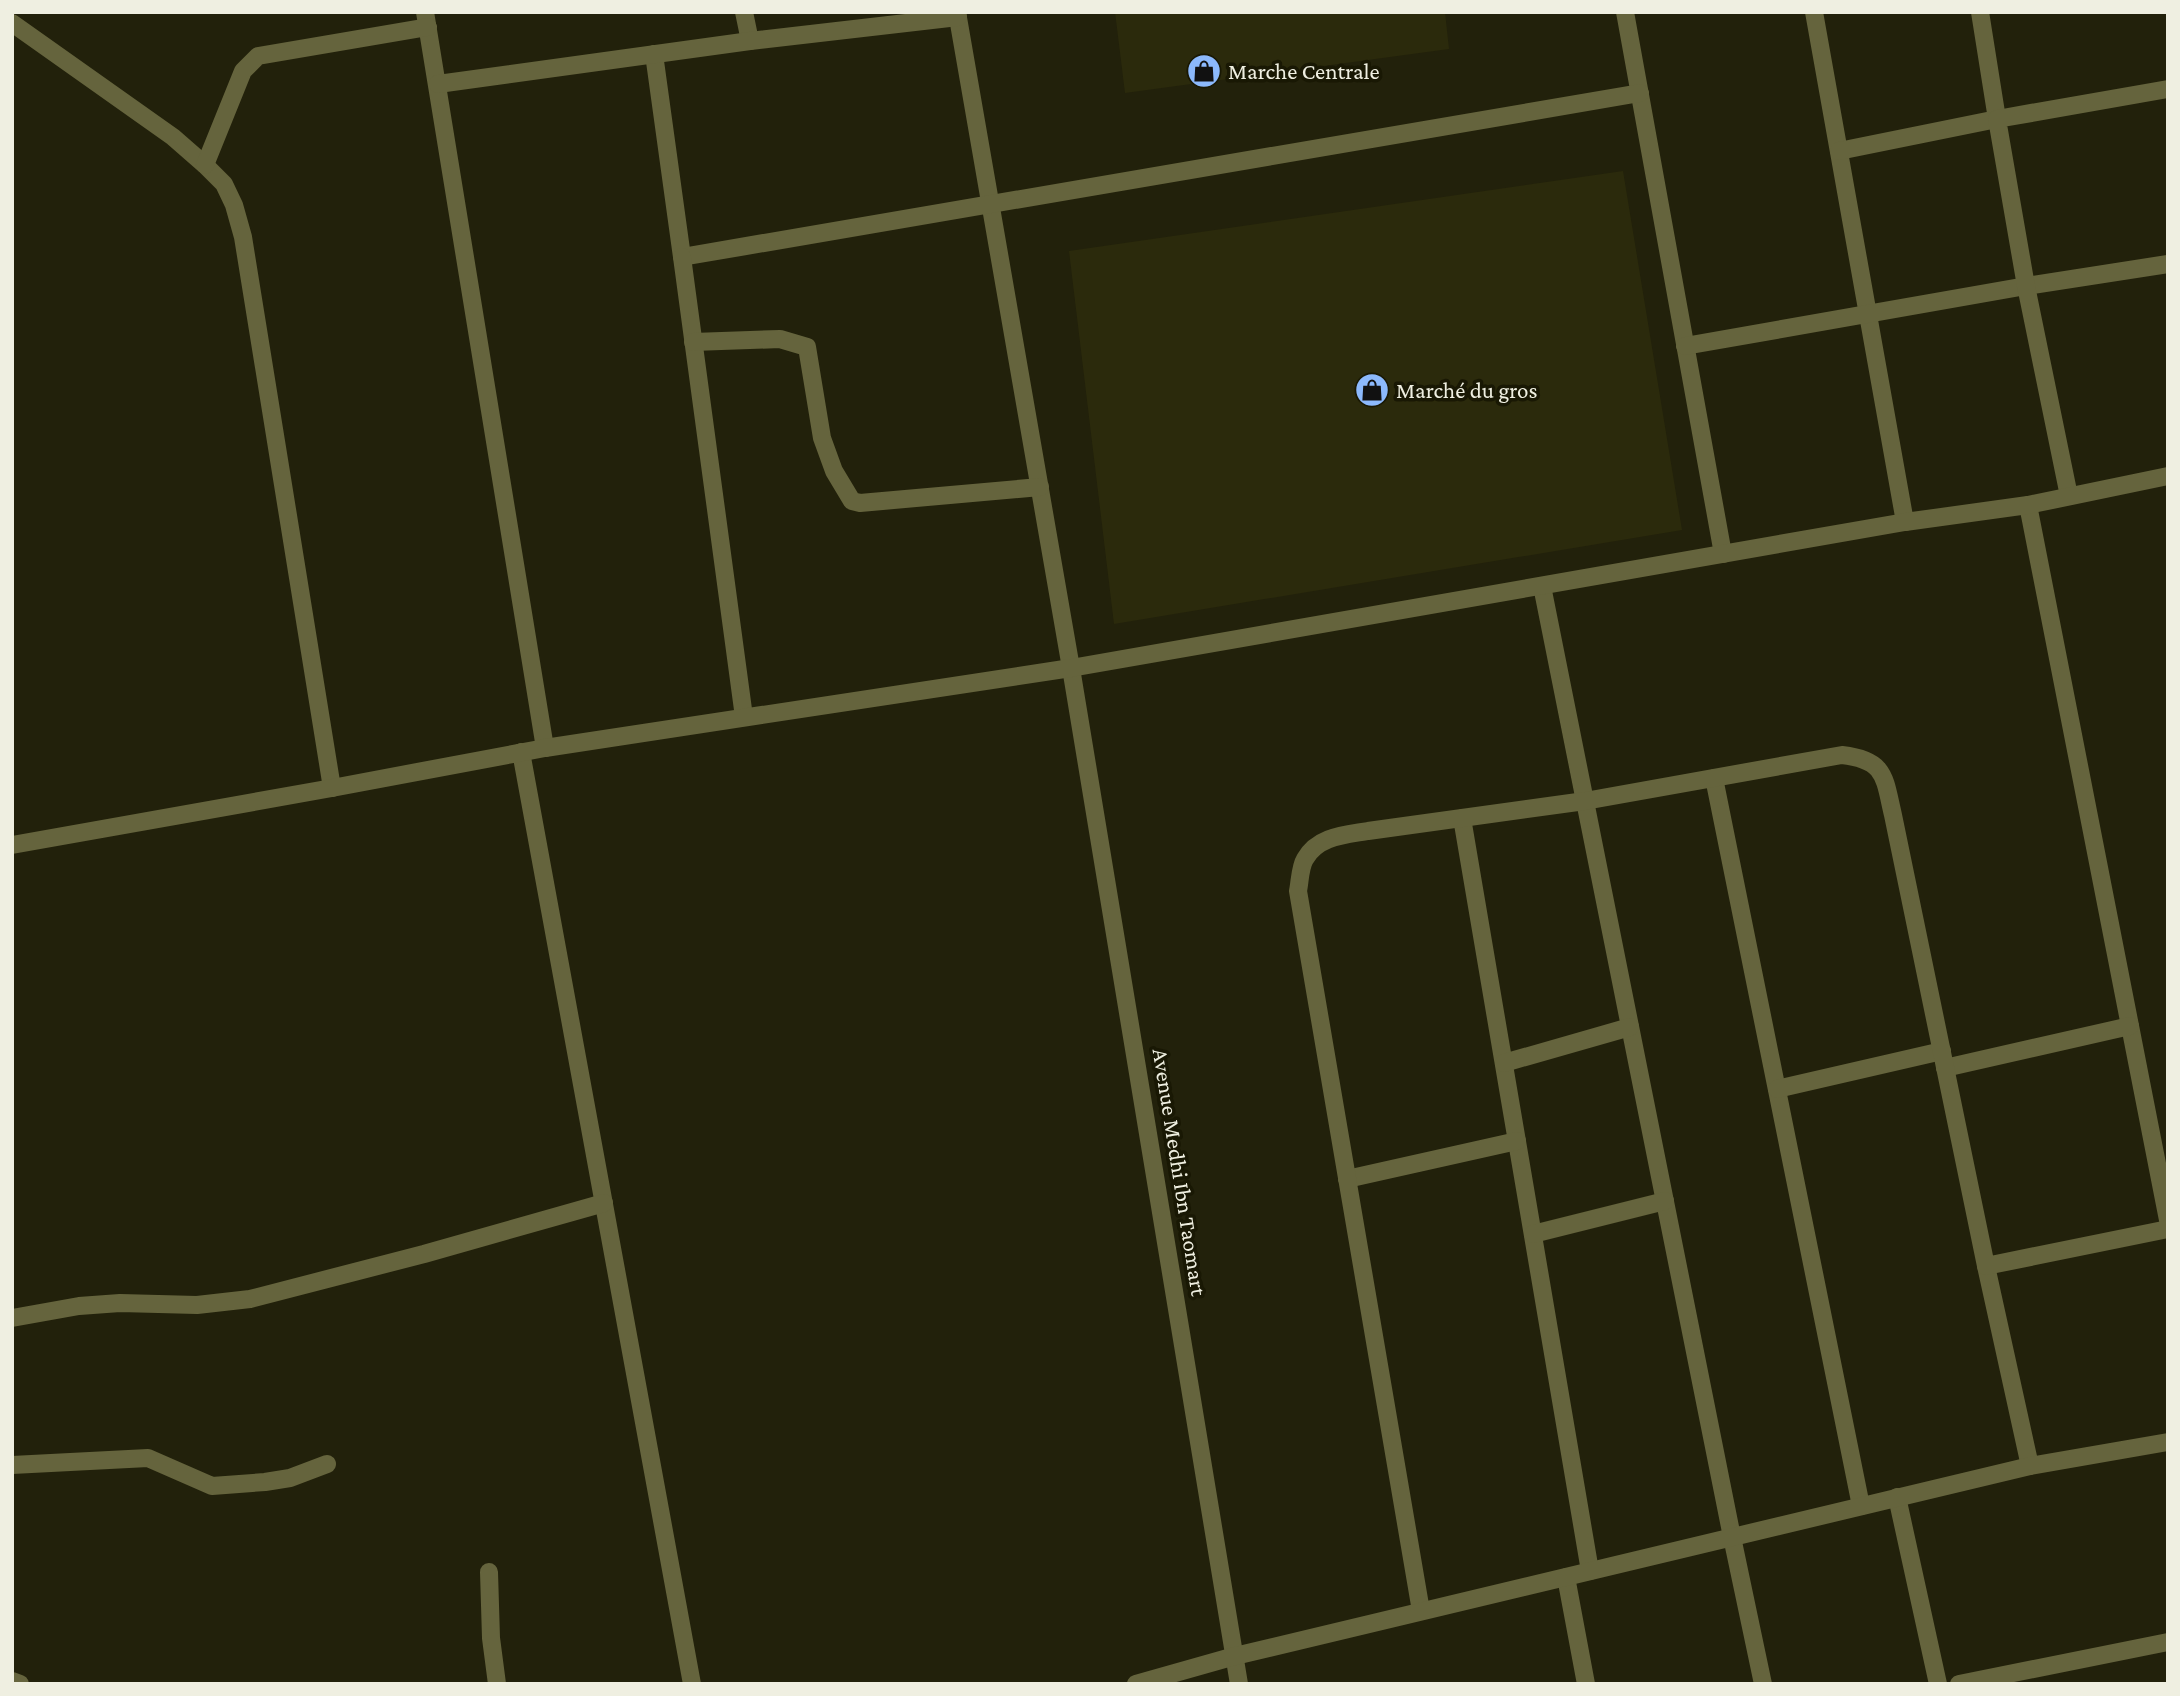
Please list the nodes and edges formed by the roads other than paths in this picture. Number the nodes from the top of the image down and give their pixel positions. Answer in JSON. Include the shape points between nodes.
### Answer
{"nodes":[{"id":1,"x":744,"y":12,"type":"edge"},
{"id":2,"x":1625,"y":12,"type":"edge"},
{"id":3,"x":1814,"y":12,"type":"edge"},
{"id":4,"x":1980,"y":12,"type":"edge"},
{"id":5,"x":958,"y":15,"type":"edge"},
{"id":6,"x":426,"y":20,"type":"edge"},
{"id":7,"x":12,"y":23,"type":"edge"},
{"id":8,"x":750,"y":41,"type":"junction"},
{"id":9,"x":654,"y":54,"type":"junction"},
{"id":10,"x":438,"y":84,"type":"junction"},
{"id":11,"x":2168,"y":89,"type":"edge"},
{"id":12,"x":1640,"y":93,"type":"junction"},
{"id":13,"x":1997,"y":119,"type":"junction"},
{"id":14,"x":1839,"y":151,"type":"junction"},
{"id":15,"x":205,"y":165,"type":"junction"},
{"id":16,"x":990,"y":204,"type":"junction"},
{"id":17,"x":682,"y":257,"type":"junction"},
{"id":18,"x":2168,"y":264,"type":"edge"},
{"id":19,"x":2026,"y":286,"type":"junction"},
{"id":20,"x":1869,"y":314,"type":"junction"},
{"id":21,"x":694,"y":342,"type":"junction"},
{"id":22,"x":1685,"y":346,"type":"junction"},
{"id":23,"x":2168,"y":476,"type":"edge"},
{"id":24,"x":1040,"y":487,"type":"junction"},
{"id":25,"x":2069,"y":496,"type":"junction"},
{"id":26,"x":2028,"y":505,"type":"junction"},
{"id":27,"x":1905,"y":522,"type":"junction"},
{"id":28,"x":1723,"y":555,"type":"junction"},
{"id":29,"x":1542,"y":586,"type":"junction"},
{"id":30,"x":1071,"y":668,"type":"junction"},
{"id":31,"x":744,"y":717,"type":"junction"},
{"id":32,"x":545,"y":748,"type":"junction"},
{"id":33,"x":521,"y":752,"type":"junction"},
{"id":34,"x":1714,"y":778,"type":"junction"},
{"id":35,"x":332,"y":788,"type":"junction"},
{"id":36,"x":1585,"y":801,"type":"junction"},
{"id":37,"x":1462,"y":818,"type":"junction"},
{"id":38,"x":12,"y":845,"type":"edge"},
{"id":39,"x":2130,"y":1026,"type":"junction"},
{"id":40,"x":1630,"y":1027,"type":"junction"},
{"id":41,"x":1943,"y":1059,"type":"junction"},
{"id":42,"x":1504,"y":1063,"type":"junction"},
{"id":43,"x":1777,"y":1089,"type":"junction"},
{"id":44,"x":1517,"y":1142,"type":"junction"},
{"id":45,"x":1347,"y":1180,"type":"junction"},
{"id":46,"x":1665,"y":1201,"type":"junction"},
{"id":47,"x":604,"y":1203,"type":"junction"},
{"id":48,"x":2168,"y":1220,"type":"edge"},
{"id":49,"x":2168,"y":1229,"type":"edge"},
{"id":50,"x":1533,"y":1234,"type":"junction"},
{"id":51,"x":1986,"y":1266,"type":"junction"},
{"id":52,"x":12,"y":1318,"type":"edge"},
{"id":53,"x":2168,"y":1441,"type":"edge"},
{"id":54,"x":327,"y":1464,"type":"dead end"},
{"id":55,"x":12,"y":1465,"type":"edge"},
{"id":56,"x":2030,"y":1466,"type":"junction"},
{"id":57,"x":1897,"y":1497,"type":"junction"},
{"id":58,"x":1861,"y":1506,"type":"junction"},
{"id":59,"x":1731,"y":1537,"type":"junction"},
{"id":60,"x":1590,"y":1571,"type":"junction"},
{"id":61,"x":489,"y":1572,"type":"dead end"},
{"id":62,"x":1566,"y":1577,"type":"junction"},
{"id":63,"x":1421,"y":1611,"type":"junction"},
{"id":64,"x":2168,"y":1642,"type":"edge"},
{"id":65,"x":1236,"y":1656,"type":"junction"},
{"id":66,"x":12,"y":1681,"type":"edge"},
{"id":67,"x":20,"y":1684,"type":"edge"},
{"id":68,"x":497,"y":1684,"type":"edge"},
{"id":69,"x":692,"y":1684,"type":"edge"},
{"id":70,"x":1136,"y":1684,"type":"edge"},
{"id":71,"x":1239,"y":1684,"type":"edge"},
{"id":72,"x":1587,"y":1684,"type":"edge"},
{"id":73,"x":1763,"y":1684,"type":"edge"},
{"id":74,"x":1938,"y":1684,"type":"edge"},
{"id":75,"x":1959,"y":1684,"type":"edge"}],
"edges":[{"from":1,"to":8,"type":"street"},
{"from":2,"to":12,"type":"street"},
{"from":3,"to":14,"type":"street"},
{"from":4,"to":13,"type":"street"},
{"from":5,"to":8,"type":"street"},
{"from":5,"to":16,"type":"street","name":"Avenue Medhi Ibn Taomart"},
{"from":6,"to":10,"type":"street"},
{"from":6,"to":15,"type":"street","via":[[258,57],[243,71]]},
{"from":7,"to":15,"type":"street","via":[[173,137]]},
{"from":8,"to":9,"type":"street"},
{"from":9,"to":10,"type":"street"},
{"from":9,"to":17,"type":"street"},
{"from":10,"to":32,"type":"street"},
{"from":11,"to":13,"type":"street"},
{"from":12,"to":16,"type":"street"},
{"from":12,"to":22,"type":"street"},
{"from":13,"to":14,"type":"street"},
{"from":13,"to":19,"type":"street"},
{"from":14,"to":20,"type":"street"},
{"from":15,"to":35,"type":"street","via":[[224,184],[243,237]]},
{"from":16,"to":17,"type":"street"},
{"from":16,"to":24,"type":"street","name":"Avenue Medhi Ibn Taomart"},
{"from":17,"to":21,"type":"street"},
{"from":18,"to":19,"type":"street"},
{"from":19,"to":20,"type":"street"},
{"from":19,"to":25,"type":"street"},
{"from":20,"to":22,"type":"street"},
{"from":20,"to":27,"type":"street"},
{"from":21,"to":24,"type":"street","via":[[780,339],[807,347],[822,438],[852,501]]},
{"from":21,"to":31,"type":"street"},
{"from":22,"to":28,"type":"street"},
{"from":23,"to":25,"type":"street"},
{"from":24,"to":30,"type":"street","name":"Avenue Medhi Ibn Taomart"},
{"from":25,"to":26,"type":"street"},
{"from":26,"to":27,"type":"street"},
{"from":26,"to":39,"type":"street"},
{"from":27,"to":28,"type":"street"},
{"from":28,"to":29,"type":"street"},
{"from":29,"to":30,"type":"street"},
{"from":29,"to":36,"type":"street"},
{"from":30,"to":31,"type":"street"},
{"from":30,"to":65,"type":"street","name":"Avenue Medhi Ibn Taomart"},
{"from":31,"to":32,"type":"street"},
{"from":32,"to":33,"type":"street"},
{"from":33,"to":35,"type":"street"},
{"from":33,"to":47,"type":"street"},
{"from":34,"to":36,"type":"street"},
{"from":34,"to":41,"type":"street","via":[[1842,755],[1871,761],[1880,770]]},
{"from":34,"to":43,"type":"street"},
{"from":35,"to":38,"type":"street"},
{"from":36,"to":37,"type":"street"},
{"from":36,"to":40,"type":"street"},
{"from":37,"to":42,"type":"street"},
{"from":37,"to":45,"type":"street","via":[[1334,837],[1317,844],[1304,860],[1298,891]]},
{"from":39,"to":41,"type":"street"},
{"from":39,"to":48,"type":"street"},
{"from":40,"to":42,"type":"street"},
{"from":40,"to":46,"type":"street"},
{"from":41,"to":43,"type":"street"},
{"from":41,"to":51,"type":"street"},
{"from":42,"to":44,"type":"street"},
{"from":43,"to":58,"type":"street"},
{"from":44,"to":45,"type":"street"},
{"from":44,"to":50,"type":"street"},
{"from":45,"to":63,"type":"street"},
{"from":46,"to":50,"type":"street"},
{"from":46,"to":59,"type":"street"},
{"from":47,"to":52,"type":"street","via":[[250,1299],[197,1305],[79,1306]]},
{"from":47,"to":69,"type":"street"},
{"from":49,"to":51,"type":"street"},
{"from":50,"to":60,"type":"street"},
{"from":51,"to":56,"type":"street"},
{"from":53,"to":56,"type":"street"},
{"from":54,"to":55,"type":"street","via":[[290,1478],[212,1486],[148,1458]]},
{"from":56,"to":57,"type":"street"},
{"from":57,"to":58,"type":"street"},
{"from":57,"to":74,"type":"street"},
{"from":58,"to":59,"type":"street"},
{"from":59,"to":60,"type":"street"},
{"from":59,"to":73,"type":"street"},
{"from":60,"to":62,"type":"street"},
{"from":61,"to":68,"type":"street"},
{"from":62,"to":63,"type":"street"},
{"from":62,"to":72,"type":"street"},
{"from":63,"to":65,"type":"street"},
{"from":64,"to":75,"type":"street"},
{"from":65,"to":70,"type":"street"},
{"from":65,"to":71,"type":"street","name":"Avenue Medhi Ibn Taomart"},
{"from":66,"to":67,"type":"street"}]}
